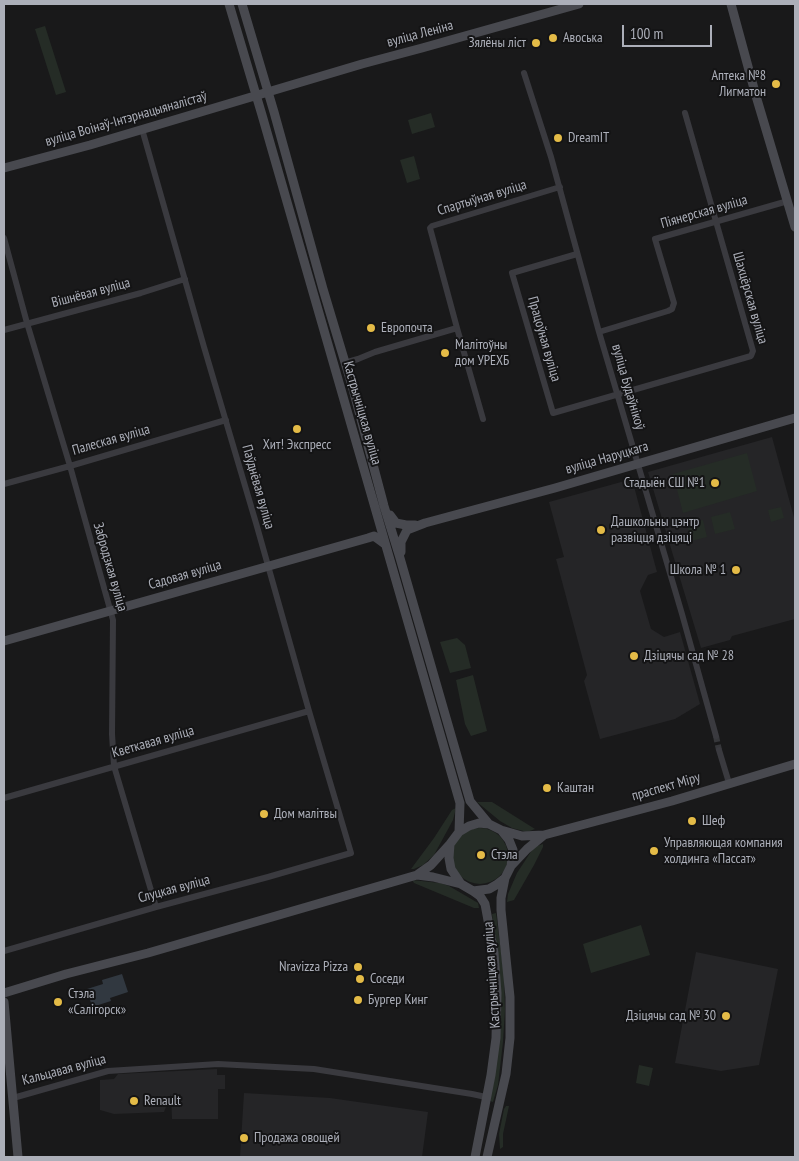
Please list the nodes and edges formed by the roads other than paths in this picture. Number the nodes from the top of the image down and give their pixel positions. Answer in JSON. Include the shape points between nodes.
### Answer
{"nodes":[{"id":1,"x":229,"y":4,"type":"edge"},
{"id":2,"x":242,"y":4,"type":"edge"},
{"id":3,"x":578,"y":4,"type":"edge"},
{"id":4,"x":731,"y":4,"type":"edge"},
{"id":5,"x":524,"y":73,"type":"dead end"},
{"id":6,"x":268,"y":92,"type":"junction"},
{"id":7,"x":256,"y":95,"type":"junction"},
{"id":8,"x":685,"y":113,"type":"dead end"},
{"id":9,"x":142,"y":129,"type":"junction"},
{"id":10,"x":4,"y":168,"type":"edge"},
{"id":11,"x":560,"y":187,"type":"junction"},
{"id":12,"x":788,"y":201,"type":"junction"},
{"id":13,"x":716,"y":222,"type":"junction"},
{"id":14,"x":795,"y":227,"type":"edge"},
{"id":15,"x":4,"y":238,"type":"edge"},
{"id":16,"x":577,"y":254,"type":"junction"},
{"id":17,"x":185,"y":279,"type":"junction"},
{"id":18,"x":27,"y":323,"type":"junction"},
{"id":19,"x":456,"y":328,"type":"junction"},
{"id":20,"x":4,"y":330,"type":"edge"},
{"id":21,"x":599,"y":332,"type":"junction"},
{"id":22,"x":344,"y":363,"type":"junction"},
{"id":23,"x":618,"y":394,"type":"junction"},
{"id":24,"x":795,"y":418,"type":"edge"},
{"id":25,"x":483,"y":419,"type":"dead end"},
{"id":26,"x":226,"y":420,"type":"junction"},
{"id":27,"x":638,"y":464,"type":"junction"},
{"id":28,"x":70,"y":466,"type":"junction"},
{"id":29,"x":4,"y":484,"type":"edge"},
{"id":30,"x":384,"y":506,"type":"junction"},
{"id":31,"x":379,"y":523,"type":"junction"},
{"id":32,"x":425,"y":523,"type":"junction"},
{"id":33,"x":374,"y":536,"type":"junction"},
{"id":34,"x":386,"y":544,"type":"junction"},
{"id":35,"x":400,"y":558,"type":"junction"},
{"id":36,"x":268,"y":566,"type":"junction"},
{"id":37,"x":109,"y":611,"type":"junction"},
{"id":38,"x":4,"y":641,"type":"edge"},
{"id":39,"x":309,"y":711,"type":"junction"},
{"id":40,"x":716,"y":736,"type":"tunnel mouth"},
{"id":41,"x":720,"y":750,"type":"tunnel mouth"},
{"id":42,"x":795,"y":764,"type":"edge"},
{"id":43,"x":114,"y":766,"type":"junction"},
{"id":44,"x":729,"y":783,"type":"junction"},
{"id":45,"x":4,"y":798,"type":"edge"},
{"id":46,"x":489,"y":824,"type":"junction"},
{"id":47,"x":501,"y":830,"type":"junction"},
{"id":48,"x":459,"y":832,"type":"junction"},
{"id":49,"x":544,"y":835,"type":"junction"},
{"id":50,"x":450,"y":844,"type":"junction"},
{"id":51,"x":351,"y":852,"type":"joint"},
{"id":52,"x":511,"y":866,"type":"junction"},
{"id":53,"x":417,"y":875,"type":"junction"},
{"id":54,"x":506,"y":878,"type":"junction"},
{"id":55,"x":461,"y":884,"type":"junction"},
{"id":56,"x":474,"y":891,"type":"junction"},
{"id":57,"x":156,"y":907,"type":"junction"},
{"id":58,"x":4,"y":951,"type":"edge"},
{"id":59,"x":4,"y":993,"type":"edge"},
{"id":60,"x":4,"y":1002,"type":"edge"},
{"id":61,"x":486,"y":1097,"type":"junction"},
{"id":62,"x":13,"y":1098,"type":"junction"},
{"id":63,"x":18,"y":1157,"type":"edge"},
{"id":64,"x":474,"y":1157,"type":"edge"},
{"id":65,"x":487,"y":1157,"type":"edge"}],
"edges":[{"from":1,"to":7,"type":"main road","name":"Кастрычніцкая вуліца"},
{"from":2,"to":6,"type":"main road","name":"Кастрычніцкая вуліца"},
{"from":3,"to":6,"type":"main road","name":"вуліца Леніна"},
{"from":4,"to":12,"type":"main road"},
{"from":5,"to":11,"type":"street","name":"вуліца Будаўнікоў"},
{"from":6,"to":7,"type":"main road","name":"вуліца Леніна"},
{"from":6,"to":22,"type":"main road","name":"Кастрычніцкая вуліца"},
{"from":7,"to":9,"type":"main road","name":"вуліца Воінаў-Інтэрнацыяналістаў"},
{"from":7,"to":31,"type":"main road","name":"Кастрычніцкая вуліца"},
{"from":8,"to":13,"type":"street","name":"Шахцёрская вуліца"},
{"from":9,"to":10,"type":"main road","name":"вуліца Воінаў-Інтэрнацыяналістаў"},
{"from":9,"to":17,"type":"street","name":"Паўднёвая вуліца"},
{"from":11,"to":16,"type":"street","name":"вуліца Будаўнікоў"},
{"from":11,"to":19,"type":"street","name":"Спартыўная вуліца","via":[[430,228]]},
{"from":12,"to":13,"type":"street","name":"Піянерская вуліца"},
{"from":12,"to":14,"type":"main road"},
{"from":13,"to":21,"type":"street","name":"Піянерская вуліца","via":[[655,239],[674,303],[670,310]]},
{"from":13,"to":23,"type":"street","name":"Шахцёрская вуліца","via":[[752,354]]},
{"from":15,"to":18,"type":"street","name":"Забродзкая вуліца"},
{"from":16,"to":21,"type":"street","name":"вуліца Будаўнікоў"},
{"from":16,"to":23,"type":"street","name":"Працоўная вуліца","via":[[512,274],[553,413]]},
{"from":17,"to":18,"type":"street","name":"Вішнёвая вуліца"},
{"from":17,"to":26,"type":"street","name":"Паўднёвая вуліца"},
{"from":18,"to":20,"type":"street","name":"Вішнёвая вуліца"},
{"from":18,"to":28,"type":"street","name":"Забродзкая вуліца"},
{"from":19,"to":22,"type":"street"},
{"from":19,"to":25,"type":"street","name":"Спартыўная вуліца"},
{"from":21,"to":23,"type":"street","name":"вуліца Будаўнікоў"},
{"from":22,"to":30,"type":"main road","name":"Кастрычніцкая вуліца"},
{"from":23,"to":27,"type":"street","name":"вуліца Будаўнікоў"},
{"from":24,"to":27,"type":"main road","name":"вуліца Наруцкага"},
{"from":26,"to":28,"type":"street","name":"Палеская вуліца"},
{"from":26,"to":36,"type":"street","name":"Паўднёвая вуліца"},
{"from":27,"to":32,"type":"main road","name":"вуліца Наруцкага"},
{"from":27,"to":40,"type":"street","name":"вуліца Будаўнікоў"},
{"from":28,"to":29,"type":"street","name":"Палеская вуліца"},
{"from":28,"to":37,"type":"street","name":"Забродзкая вуліца"},
{"from":30,"to":32,"type":"main road","via":[[396,523]]},
{"from":30,"to":35,"type":"main road","name":"Кастрычніцкая вуліца"},
{"from":31,"to":33,"type":"main road"},
{"from":31,"to":34,"type":"main road","name":"Кастрычніцкая вуліца"},
{"from":32,"to":35,"type":"main road","via":[[408,530],[401,542]]},
{"from":33,"to":34,"type":"main road"},
{"from":33,"to":36,"type":"main road","name":"Садовая вуліца"},
{"from":34,"to":48,"type":"main road","name":"Кастрычніцкая вуліца","via":[[460,804]]},
{"from":35,"to":46,"type":"main road","name":"Кастрычніцкая вуліца","via":[[470,801]]},
{"from":36,"to":37,"type":"main road","name":"Садовая вуліца"},
{"from":36,"to":39,"type":"street","name":"Паўднёвая вуліца"},
{"from":37,"to":38,"type":"main road","name":"Садовая вуліца"},
{"from":37,"to":43,"type":"street","name":"Забродзкая вуліца","via":[[112,620]]},
{"from":39,"to":43,"type":"street","name":"Кветкавая вуліца"},
{"from":39,"to":51,"type":"street","name":"Паўднёвая вуліца"},
{"from":41,"to":44,"type":"street"},
{"from":42,"to":44,"type":"main road","name":"праспект Міру"},
{"from":43,"to":45,"type":"street","name":"Кветкавая вуліца"},
{"from":43,"to":57,"type":"street","name":"Забродзкая вуліца"},
{"from":44,"to":49,"type":"main road","name":"праспект Міру"},
{"from":46,"to":47,"type":"main road"},
{"from":46,"to":48,"type":"main road","via":[[479,823]]},
{"from":47,"to":49,"type":"main road","via":[[522,836]]},
{"from":47,"to":52,"type":"main road","via":[[510,840],[513,850]]},
{"from":48,"to":50,"type":"main road"},
{"from":49,"to":52,"type":"main road"},
{"from":50,"to":53,"type":"main road"},
{"from":50,"to":55,"type":"main road","via":[[450,870]]},
{"from":51,"to":57,"type":"street","name":"Слуцкая вуліца"},
{"from":52,"to":54,"type":"main road"},
{"from":53,"to":55,"type":"main road"},
{"from":53,"to":59,"type":"main road"},
{"from":54,"to":56,"type":"main road","via":[[489,889]]},
{"from":54,"to":65,"type":"main road","name":"Кастрычніцкая вуліца","via":[[501,910],[510,997],[510,1038],[506,1074]]},
{"from":55,"to":56,"type":"main road"},
{"from":56,"to":61,"type":"main road","name":"Кастрычніцкая вуліца","via":[[484,904],[494,953],[497,993],[496,1038]]},
{"from":57,"to":58,"type":"street","name":"Слуцкая вуліца"},
{"from":60,"to":62,"type":"main road","name":"Кальцавая вуліца"},
{"from":61,"to":62,"type":"street","name":"Кальцавая вуліца","via":[[314,1069],[218,1064],[108,1071]]},
{"from":61,"to":64,"type":"main road","name":"Кастрычніцкая вуліца"},
{"from":62,"to":63,"type":"main road"}]}
